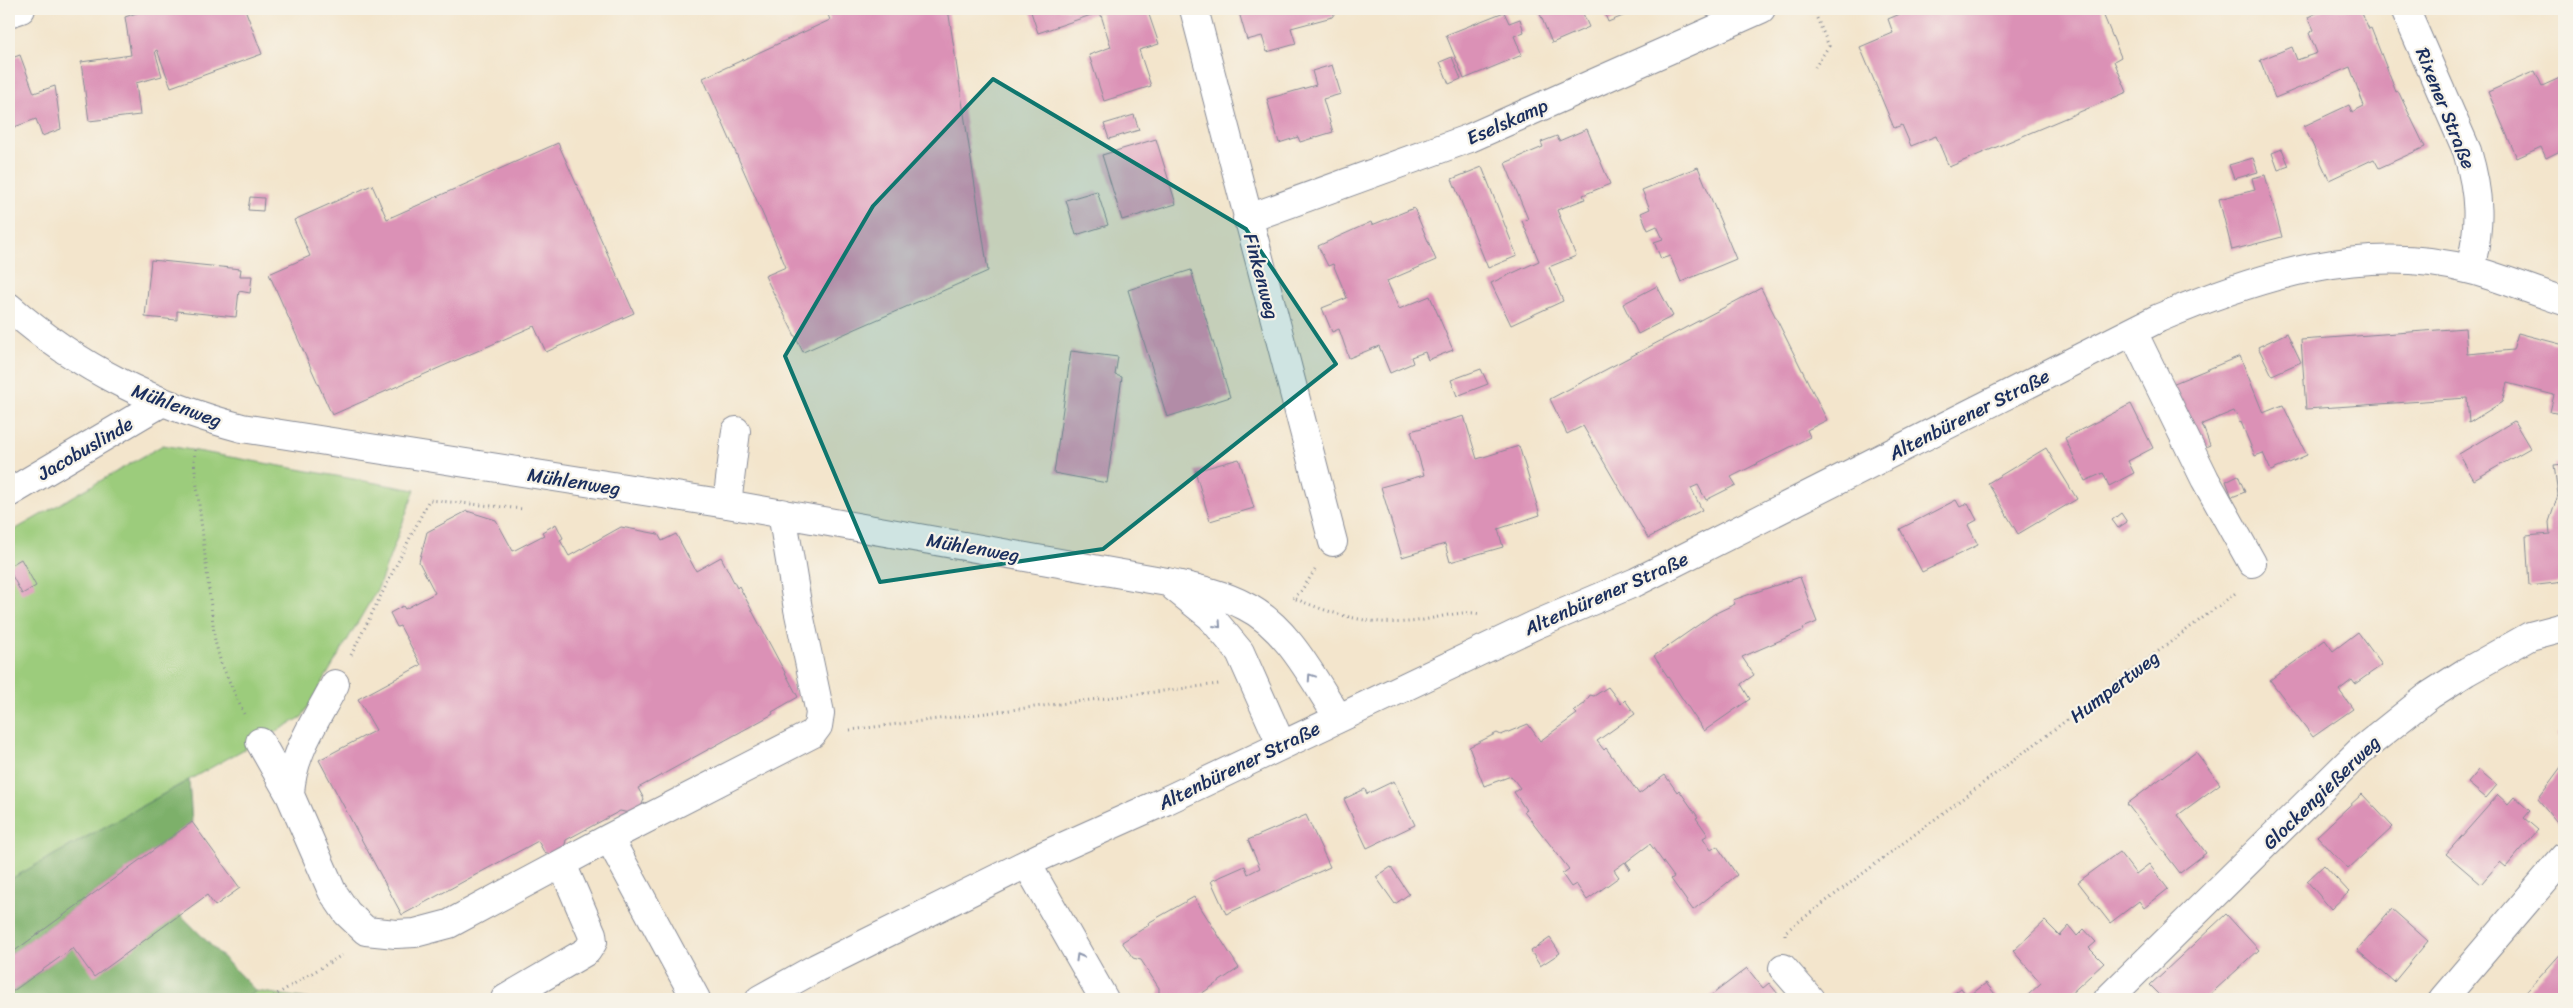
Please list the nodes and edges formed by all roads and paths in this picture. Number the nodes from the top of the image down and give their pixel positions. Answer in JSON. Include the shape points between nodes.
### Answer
{"nodes":[{"id":1,"x":21,"y":9,"type":"edge"},
{"id":2,"x":1194,"y":9,"type":"edge"},
{"id":3,"x":1761,"y":9,"type":"edge"},
{"id":4,"x":1813,"y":9,"type":"edge"},
{"id":5,"x":2405,"y":9,"type":"edge"},
{"id":6,"x":9,"y":13,"type":"edge"},
{"id":7,"x":1815,"y":67,"type":"dead end"},
{"id":8,"x":1247,"y":219,"type":"junction"},
{"id":9,"x":2470,"y":269,"type":"junction"},
{"id":10,"x":2564,"y":301,"type":"edge"},
{"id":11,"x":9,"y":307,"type":"edge"},
{"id":12,"x":2133,"y":332,"type":"junction"},
{"id":13,"x":161,"y":403,"type":"junction"},
{"id":14,"x":202,"y":418,"type":"junction"},
{"id":15,"x":736,"y":431,"type":"dead end"},
{"id":16,"x":9,"y":493,"type":"edge"},
{"id":17,"x":727,"y":504,"type":"junction"},
{"id":18,"x":526,"y":509,"type":"dead end"},
{"id":19,"x":782,"y":514,"type":"junction"},
{"id":20,"x":1333,"y":542,"type":"dead end"},
{"id":21,"x":2252,"y":563,"type":"joint"},
{"id":22,"x":1167,"y":582,"type":"junction"},
{"id":23,"x":1284,"y":594,"type":"dead end"},
{"id":24,"x":1484,"y":614,"type":"dead end"},
{"id":25,"x":2564,"y":627,"type":"edge"},
{"id":26,"x":1254,"y":680,"type":"junction"},
{"id":27,"x":335,"y":684,"type":"joint"},
{"id":28,"x":1338,"y":717,"type":"junction"},
{"id":29,"x":812,"y":734,"type":"junction"},
{"id":30,"x":260,"y":742,"type":"joint"},
{"id":31,"x":1282,"y":744,"type":"junction"},
{"id":32,"x":290,"y":795,"type":"junction"},
{"id":33,"x":610,"y":838,"type":"junction"},
{"id":34,"x":2564,"y":857,"type":"edge"},
{"id":35,"x":562,"y":864,"type":"junction"},
{"id":36,"x":1027,"y":864,"type":"junction"},
{"id":37,"x":380,"y":933,"type":"junction"},
{"id":38,"x":1783,"y":968,"type":"joint"},
{"id":39,"x":269,"y":999,"type":"edge"},
{"id":40,"x":504,"y":999,"type":"edge"},
{"id":41,"x":696,"y":999,"type":"edge"},
{"id":42,"x":760,"y":999,"type":"edge"},
{"id":43,"x":1104,"y":999,"type":"edge"},
{"id":44,"x":1810,"y":999,"type":"edge"},
{"id":45,"x":2108,"y":999,"type":"edge"},
{"id":46,"x":2443,"y":999,"type":"edge"}],
"edges":[{"from":1,"to":6,"type":"street"},
{"from":2,"to":8,"type":"street","name":"Finkenweg"},
{"from":3,"to":8,"type":"street","name":"Eselskamp","via":[[1470,138]]},
{"from":4,"to":7,"type":"path","via":[[1829,46]]},
{"from":5,"to":9,"type":"street","name":"Rixener Straße","via":[[2474,175],[2479,216]]},
{"from":8,"to":20,"type":"street","name":"Finkenweg"},
{"from":9,"to":10,"type":"street","name":"Altenbürener Straße"},
{"from":9,"to":12,"type":"street","name":"Altenbürener Straße","via":[[2397,259],[2330,265],[2240,286]]},
{"from":11,"to":13,"type":"street","name":"Mühlenweg","via":[[72,357]]},
{"from":12,"to":21,"type":"street","via":[[2205,479]]},
{"from":12,"to":28,"type":"street","name":"Altenbürener Straße","via":[[1636,582],[1535,624]]},
{"from":13,"to":14,"type":"street","name":"Mühlenweg"},
{"from":13,"to":16,"type":"street","name":"Jacobuslinde"},
{"from":14,"to":17,"type":"street","name":"Mühlenweg","via":[[242,428],[547,478]]},
{"from":14,"to":30,"type":"path","via":[[194,461],[215,641],[236,698]]},
{"from":15,"to":17,"type":"street"},
{"from":17,"to":19,"type":"street","name":"Mühlenweg"},
{"from":18,"to":27,"type":"path","via":[[428,500]]},
{"from":19,"to":22,"type":"street","name":"Mühlenweg"},
{"from":19,"to":29,"type":"street","via":[[820,713],[818,726]]},
{"from":21,"to":38,"type":"path","name":"Humpertweg","via":[[2235,595],[1786,932]]},
{"from":22,"to":26,"type":"street","name":"Mühlenweg","one_way":true,"via":[[1210,616],[1227,635]]},
{"from":28,"to":22,"type":"street","name":"Mühlenweg","one_way":true,"via":[[1298,657],[1264,618],[1230,599]]},
{"from":23,"to":24,"type":"path","via":[[1336,615],[1370,621],[1407,622]]},
{"from":25,"to":45,"type":"street","name":"Glockengießerweg","via":[[2530,636],[2466,672],[2430,695],[2360,751]]},
{"from":26,"to":29,"type":"path"},
{"from":26,"to":31,"type":"street","name":"Mühlenweg"},
{"from":27,"to":32,"type":"street","via":[[300,750],[290,776]]},
{"from":28,"to":31,"type":"street","name":"Altenbürener Straße"},
{"from":29,"to":33,"type":"street"},
{"from":30,"to":32,"type":"street"},
{"from":31,"to":36,"type":"street","name":"Altenbürener Straße"},
{"from":32,"to":37,"type":"street","via":[[332,891],[358,925],[366,931]]},
{"from":33,"to":35,"type":"street"},
{"from":33,"to":41,"type":"street"},
{"from":34,"to":46,"type":"street"},
{"from":35,"to":37,"type":"street","via":[[449,924],[415,933]]},
{"from":35,"to":40,"type":"street","via":[[593,942],[588,951]]},
{"from":36,"to":42,"type":"street","name":"Altenbürener Straße"},
{"from":43,"to":36,"type":"street","one_way":true},
{"from":37,"to":39,"type":"path"},
{"from":38,"to":44,"type":"street"}]}
